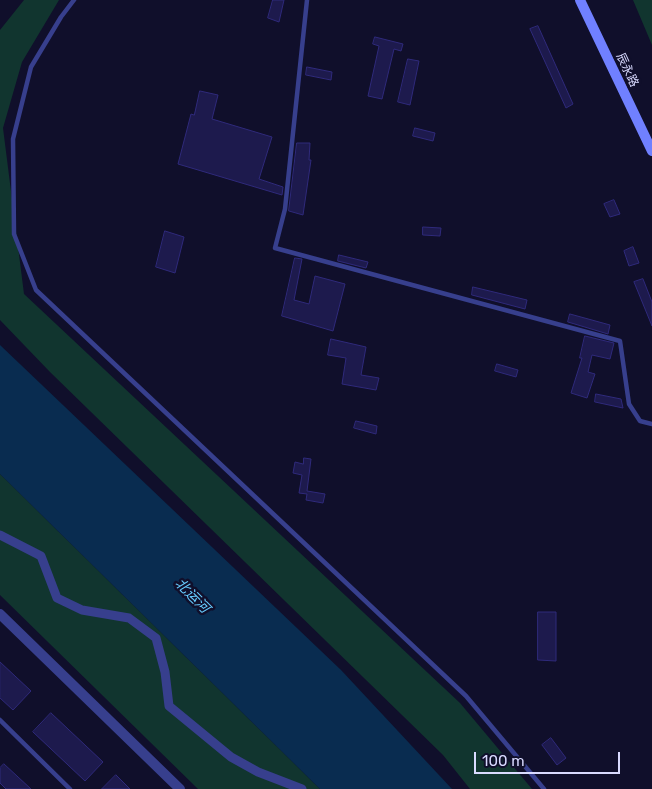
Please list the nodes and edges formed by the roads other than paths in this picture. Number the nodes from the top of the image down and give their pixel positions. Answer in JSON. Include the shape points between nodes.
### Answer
{"nodes":[{"id":1,"x":74,"y":0,"type":"edge"},
{"id":2,"x":308,"y":0,"type":"edge"},
{"id":3,"x":580,"y":0,"type":"edge"},
{"id":4,"x":652,"y":151,"type":"edge"},
{"id":5,"x":652,"y":424,"type":"edge"},
{"id":6,"x":0,"y":535,"type":"edge"},
{"id":7,"x":0,"y":614,"type":"edge"},
{"id":8,"x":0,"y":720,"type":"edge"},
{"id":9,"x":70,"y":789,"type":"edge"},
{"id":10,"x":180,"y":789,"type":"edge"},
{"id":11,"x":302,"y":789,"type":"edge"},
{"id":12,"x":544,"y":789,"type":"edge"}],
"edges":[{"from":1,"to":12,"type":"lane","via":[[31,67],[13,139],[14,234],[36,290],[466,696]]},
{"from":2,"to":5,"type":"lane","via":[[285,209],[275,248],[620,341],[629,404],[640,421]]},
{"from":3,"to":4,"type":"main road","name":"辰永路"},
{"from":6,"to":11,"type":"street","via":[[41,556],[57,598],[82,610],[129,618],[156,638],[169,706],[231,757],[258,772]]},
{"from":7,"to":10,"type":"street"},
{"from":8,"to":9,"type":"lane"}]}
